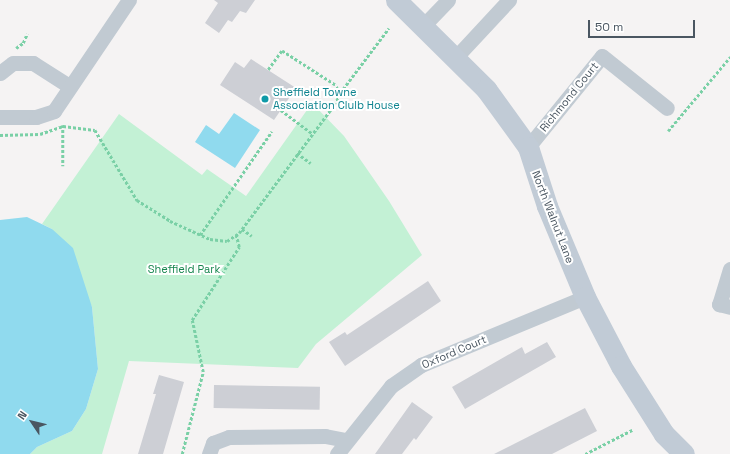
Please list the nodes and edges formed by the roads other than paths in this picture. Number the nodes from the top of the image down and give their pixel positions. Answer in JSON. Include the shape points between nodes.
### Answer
{"nodes":[{"id":1,"x":129,"y":0,"type":"edge"},
{"id":2,"x":396,"y":0,"type":"edge"},
{"id":3,"x":448,"y":0,"type":"edge"},
{"id":4,"x":509,"y":0,"type":"edge"},
{"id":5,"x":423,"y":26,"type":"junction"},
{"id":6,"x":456,"y":57,"type":"junction"},
{"id":7,"x":0,"y":73,"type":"edge"},
{"id":8,"x":69,"y":86,"type":"junction"},
{"id":9,"x":667,"y":108,"type":"dead end"},
{"id":10,"x":0,"y":118,"type":"edge"},
{"id":11,"x":528,"y":147,"type":"junction"},
{"id":12,"x":730,"y":269,"type":"edge"},
{"id":13,"x":585,"y":297,"type":"junction"},
{"id":14,"x":730,"y":307,"type":"edge"},
{"id":15,"x":346,"y":440,"type":"junction"},
{"id":16,"x":209,"y":454,"type":"edge"},
{"id":17,"x":337,"y":454,"type":"edge"},
{"id":18,"x":684,"y":454,"type":"edge"}],
"edges":[{"from":1,"to":8,"type":"street"},
{"from":2,"to":5,"type":"street","name":"North Walnut Lane"},
{"from":3,"to":5,"type":"street"},
{"from":4,"to":6,"type":"street"},
{"from":5,"to":6,"type":"street","name":"North Walnut Lane"},
{"from":6,"to":11,"type":"street","name":"North Walnut Lane","via":[[486,89]]},
{"from":7,"to":8,"type":"street","via":[[13,63],[33,63]]},
{"from":8,"to":10,"type":"street","via":[[54,111],[36,117]]},
{"from":9,"to":11,"type":"street","name":"Richmond Court","via":[[602,56]]},
{"from":11,"to":13,"type":"street","name":"North Walnut Lane","via":[[547,206]]},
{"from":12,"to":14,"type":"street","via":[[719,304]]},
{"from":13,"to":15,"type":"street","name":"Oxford Court","via":[[421,365],[391,386]]},
{"from":13,"to":18,"type":"street","name":"North Walnut Lane","via":[[625,373],[664,434]]},
{"from":15,"to":16,"type":"street","via":[[325,436],[229,437],[213,443]]},
{"from":15,"to":17,"type":"street","name":"Oxford Court"}]}
